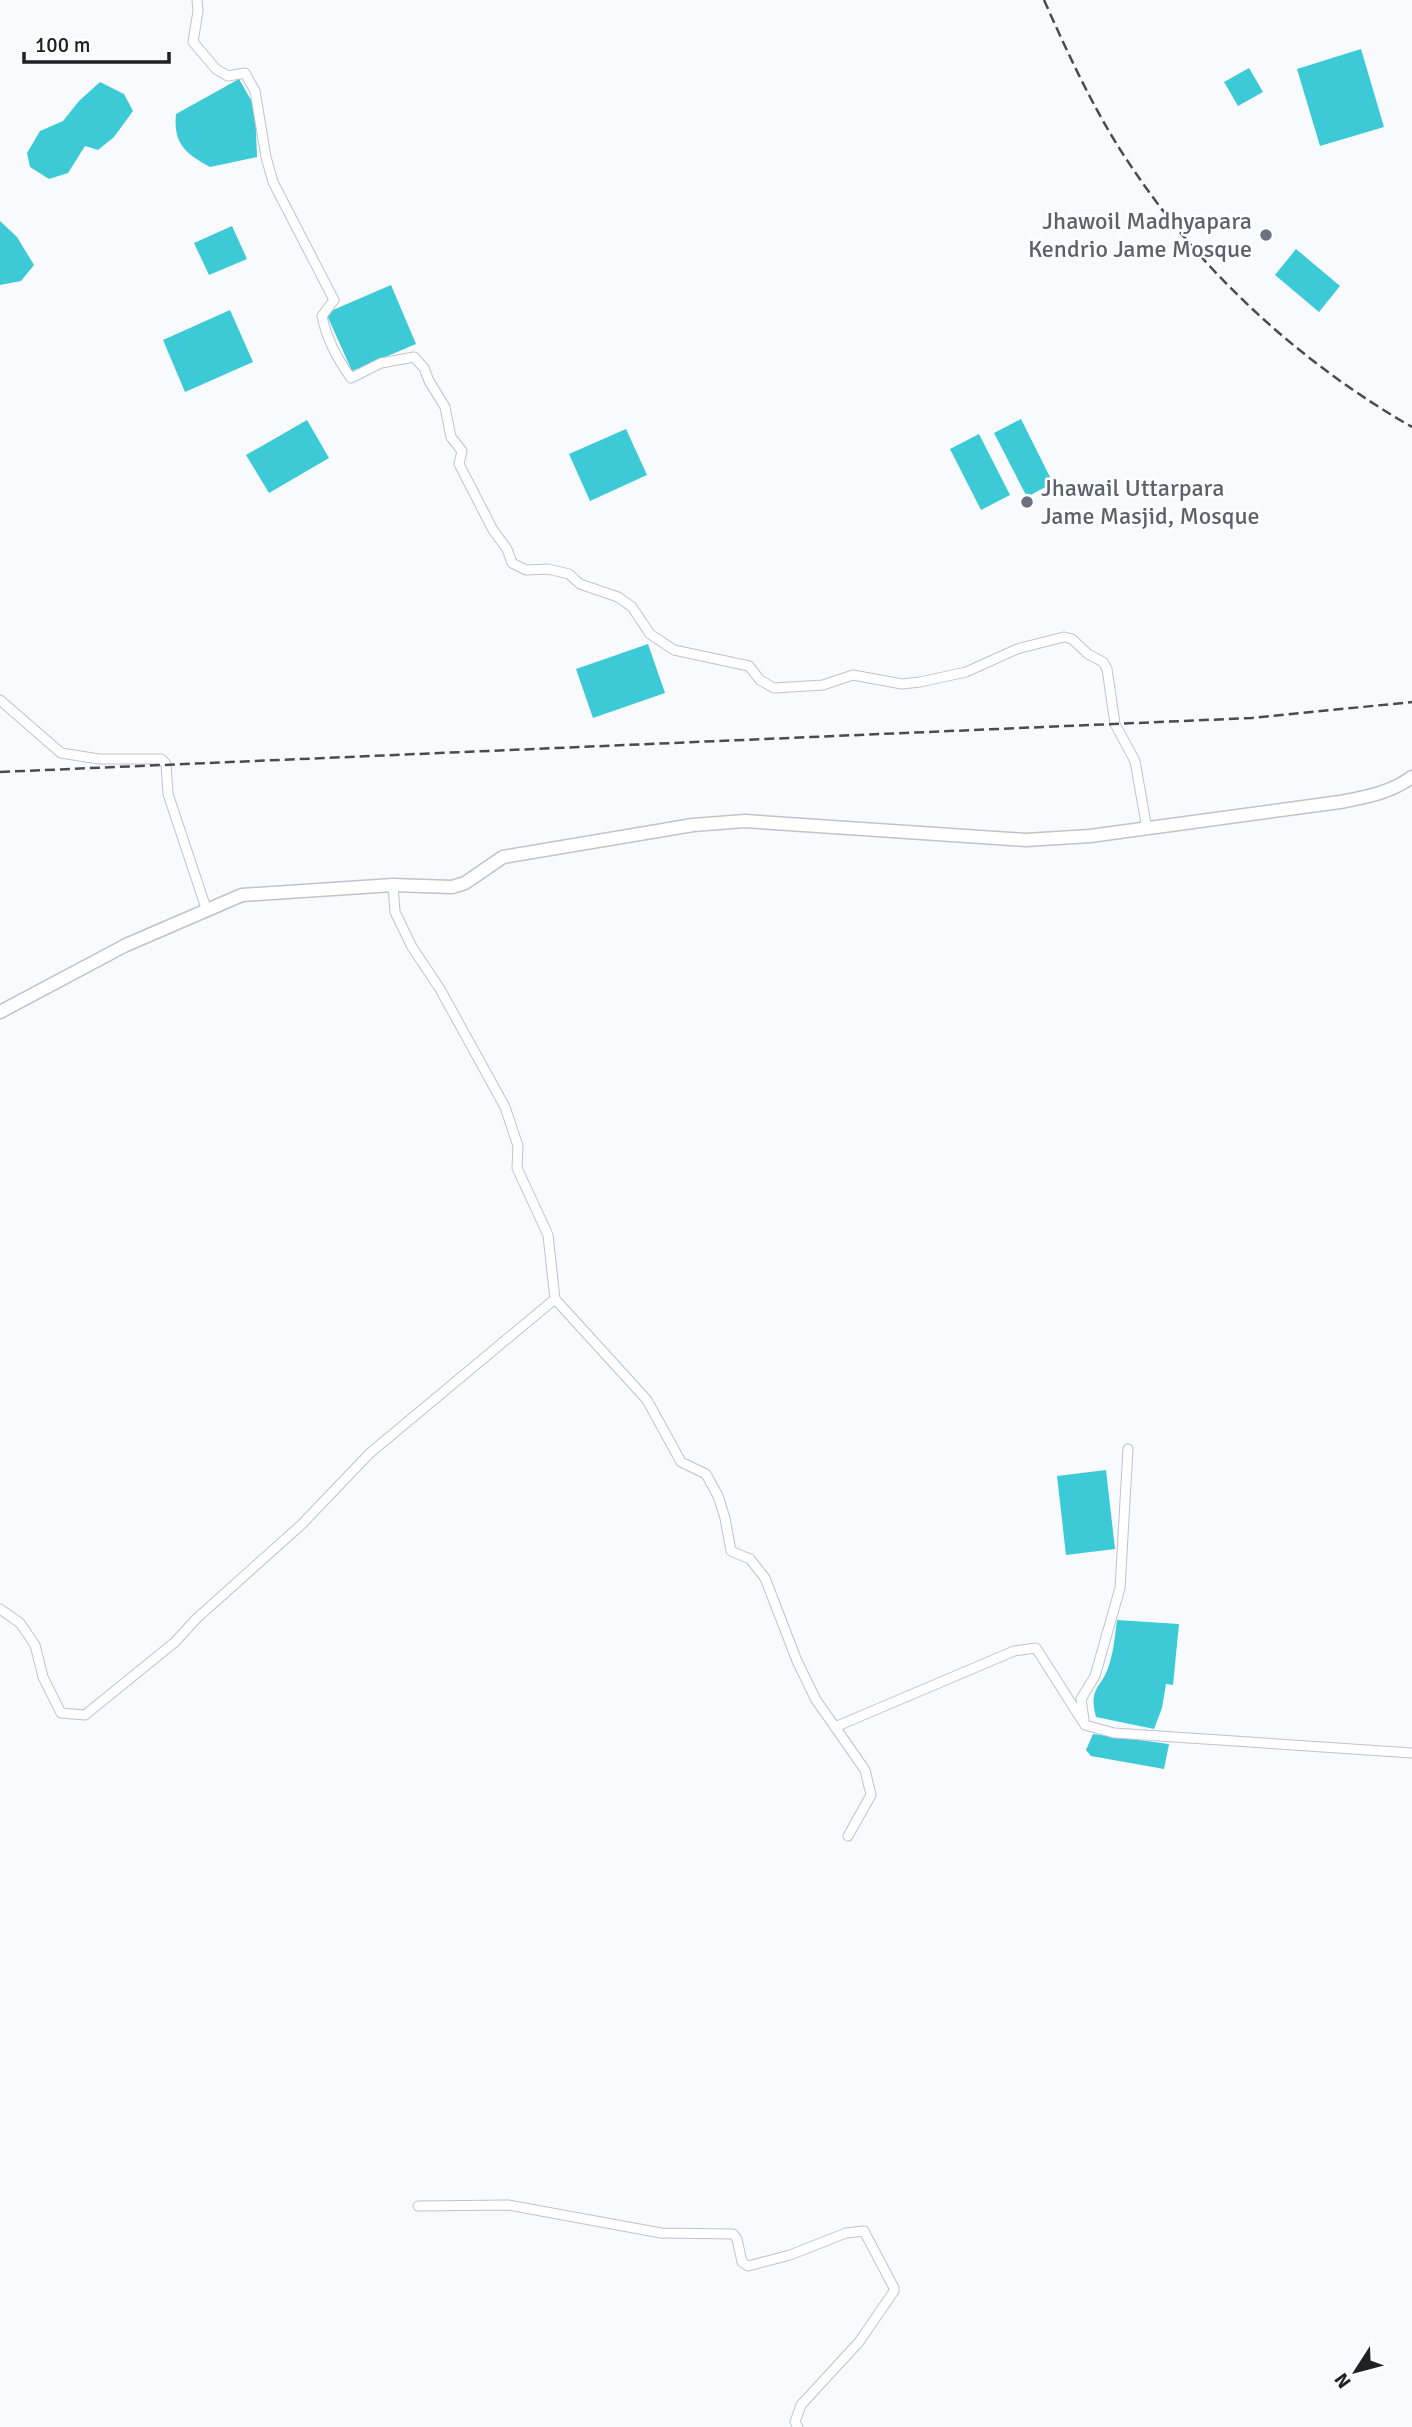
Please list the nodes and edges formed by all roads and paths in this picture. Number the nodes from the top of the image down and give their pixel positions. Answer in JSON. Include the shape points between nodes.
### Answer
{"nodes":[{"id":1,"x":197,"y":0,"type":"edge"},
{"id":2,"x":0,"y":700,"type":"edge"},
{"id":3,"x":1412,"y":777,"type":"edge"},
{"id":4,"x":1147,"y":828,"type":"junction"},
{"id":5,"x":393,"y":885,"type":"junction"},
{"id":6,"x":207,"y":911,"type":"junction"},
{"id":7,"x":0,"y":1012,"type":"edge"},
{"id":8,"x":555,"y":1299,"type":"junction"},
{"id":9,"x":1128,"y":1450,"type":"dead end"},
{"id":10,"x":0,"y":1609,"type":"edge"},
{"id":11,"x":1084,"y":1725,"type":"junction"},
{"id":12,"x":835,"y":1727,"type":"junction"},
{"id":13,"x":1412,"y":1753,"type":"edge"},
{"id":14,"x":848,"y":1836,"type":"dead end"},
{"id":15,"x":418,"y":2206,"type":"dead end"},
{"id":16,"x":798,"y":2427,"type":"edge"}],
"edges":[{"from":1,"to":4,"type":"street","via":[[193,42],[216,69],[228,76],[245,73],[255,91],[273,181],[334,300],[322,316],[325,334],[344,368],[351,378],[381,363],[414,357],[424,368],[445,407],[451,437],[461,451],[459,464],[512,563],[526,570],[569,574],[580,584],[618,597],[632,607],[650,634],[674,650],[749,666],[774,688],[823,685],[853,675],[908,684],[966,673],[1017,649],[1072,639],[1107,669],[1115,723],[1135,761]]},
{"from":2,"to":6,"type":"street","via":[[61,753],[99,759],[161,759],[166,764],[168,794]]},
{"from":3,"to":4,"type":"main road","via":[[1378,794],[1340,802]]},
{"from":4,"to":5,"type":"main road","via":[[1026,840],[745,821],[693,825],[503,857],[452,887]]},
{"from":5,"to":6,"type":"main road","via":[[242,895]]},
{"from":5,"to":8,"type":"street","via":[[395,912],[412,947],[505,1107],[519,1146],[517,1168],[548,1235]]},
{"from":6,"to":7,"type":"main road","via":[[126,945]]},
{"from":8,"to":10,"type":"street","via":[[370,1453],[301,1525],[175,1642],[85,1715],[61,1713],[43,1677],[35,1645],[20,1623]]},
{"from":8,"to":12,"type":"street","via":[[647,1401],[681,1462],[706,1474],[718,1496],[731,1551],[750,1559],[765,1578],[797,1661]]},
{"from":9,"to":11,"type":"street","via":[[1120,1588],[1095,1676],[1081,1699]]},
{"from":11,"to":12,"type":"street","via":[[1036,1648],[1014,1651]]},
{"from":11,"to":13,"type":"street","via":[[1114,1733]]},
{"from":12,"to":14,"type":"street","via":[[865,1770],[871,1795]]},
{"from":15,"to":16,"type":"street","via":[[508,2205],[661,2233],[729,2234],[737,2239],[742,2262],[748,2266],[864,2231],[894,2291],[859,2342],[801,2406],[794,2422]]}]}
